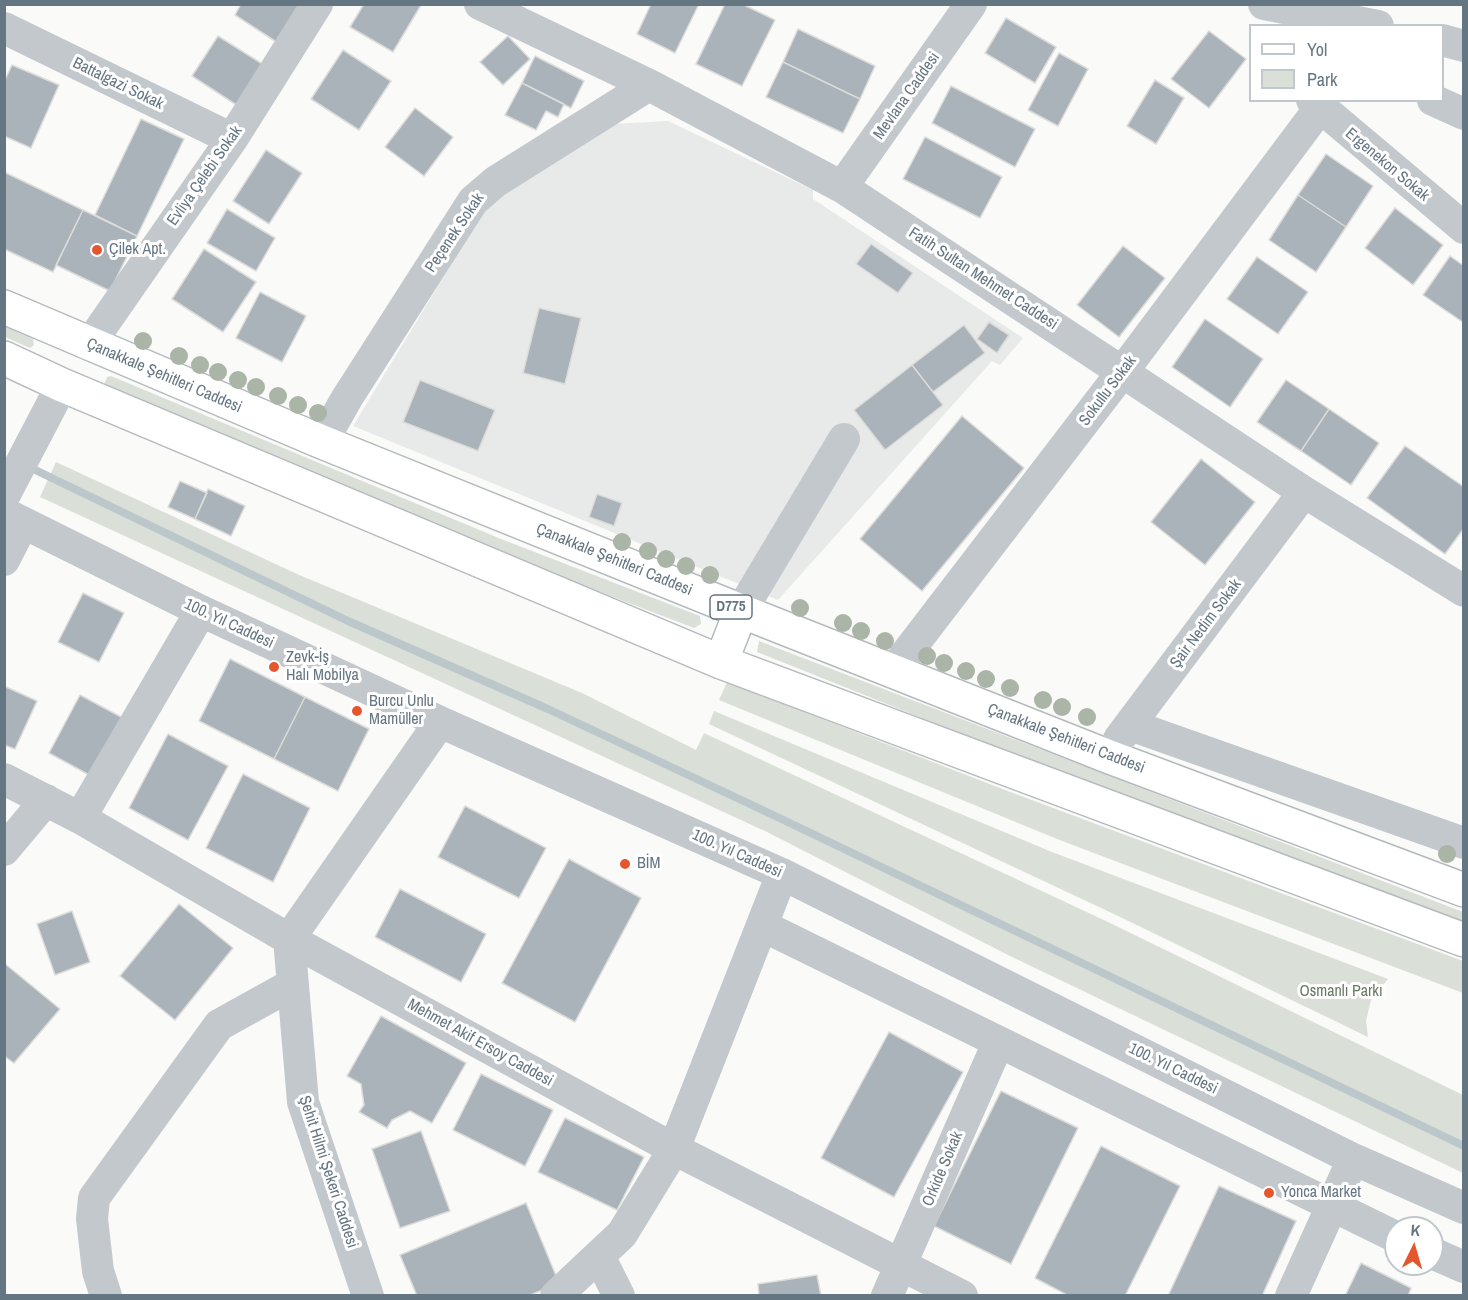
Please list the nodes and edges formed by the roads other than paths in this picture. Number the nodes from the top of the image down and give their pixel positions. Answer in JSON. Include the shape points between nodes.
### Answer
{"nodes":[{"id":1,"x":317,"y":4,"type":"edge"},
{"id":2,"x":480,"y":4,"type":"edge"},
{"id":3,"x":971,"y":4,"type":"edge"},
{"id":4,"x":1251,"y":4,"type":"edge"},
{"id":5,"x":1264,"y":4,"type":"edge"},
{"id":6,"x":1260,"y":24,"type":"edge"},
{"id":7,"x":1279,"y":24,"type":"edge"},
{"id":8,"x":1368,"y":24,"type":"edge"},
{"id":9,"x":4,"y":28,"type":"edge"},
{"id":10,"x":1444,"y":40,"type":"edge"},
{"id":11,"x":1464,"y":46,"type":"edge"},
{"id":12,"x":649,"y":86,"type":"junction"},
{"id":13,"x":1437,"y":102,"type":"edge"},
{"id":14,"x":1316,"y":105,"type":"edge"},
{"id":15,"x":1464,"y":114,"type":"edge"},
{"id":16,"x":232,"y":139,"type":"junction"},
{"id":17,"x":842,"y":187,"type":"junction"},
{"id":18,"x":1464,"y":228,"type":"edge"},
{"id":19,"x":4,"y":307,"type":"edge"},
{"id":20,"x":89,"y":345,"type":"junction"},
{"id":21,"x":4,"y":358,"type":"edge"},
{"id":22,"x":1123,"y":371,"type":"junction"},
{"id":23,"x":62,"y":385,"type":"junction"},
{"id":24,"x":844,"y":439,"type":"dead end"},
{"id":25,"x":322,"y":442,"type":"junction"},
{"id":26,"x":9,"y":488,"type":"edge"},
{"id":27,"x":1304,"y":492,"type":"junction"},
{"id":28,"x":14,"y":518,"type":"edge"},
{"id":29,"x":4,"y":560,"type":"edge"},
{"id":30,"x":1464,"y":591,"type":"edge"},
{"id":31,"x":201,"y":611,"type":"junction"},
{"id":32,"x":741,"y":611,"type":"junction"},
{"id":33,"x":721,"y":662,"type":"junction"},
{"id":34,"x":893,"y":671,"type":"junction"},
{"id":35,"x":440,"y":722,"type":"junction"},
{"id":36,"x":1130,"y":724,"type":"junction"},
{"id":37,"x":1107,"y":756,"type":"junction"},
{"id":38,"x":4,"y":779,"type":"edge"},
{"id":39,"x":46,"y":800,"type":"junction"},
{"id":40,"x":80,"y":818,"type":"junction"},
{"id":41,"x":1464,"y":843,"type":"edge"},
{"id":42,"x":4,"y":850,"type":"edge"},
{"id":43,"x":782,"y":874,"type":"junction"},
{"id":44,"x":1464,"y":890,"type":"edge"},
{"id":45,"x":763,"y":926,"type":"junction"},
{"id":46,"x":289,"y":939,"type":"junction"},
{"id":47,"x":1464,"y":940,"type":"edge"},
{"id":48,"x":293,"y":984,"type":"junction"},
{"id":49,"x":998,"y":1043,"type":"junction"},
{"id":50,"x":674,"y":1149,"type":"junction"},
{"id":51,"x":1353,"y":1159,"type":"junction"},
{"id":52,"x":1333,"y":1208,"type":"junction"},
{"id":53,"x":1464,"y":1208,"type":"edge"},
{"id":54,"x":1384,"y":1231,"type":"edge"},
{"id":55,"x":599,"y":1256,"type":"junction"},
{"id":56,"x":1444,"y":1259,"type":"edge"},
{"id":57,"x":902,"y":1264,"type":"junction"},
{"id":58,"x":1464,"y":1268,"type":"edge"},
{"id":59,"x":106,"y":1296,"type":"edge"},
{"id":60,"x":368,"y":1296,"type":"edge"},
{"id":61,"x":556,"y":1296,"type":"edge"},
{"id":62,"x":619,"y":1296,"type":"edge"},
{"id":63,"x":887,"y":1296,"type":"edge"},
{"id":64,"x":962,"y":1296,"type":"edge"},
{"id":65,"x":1291,"y":1296,"type":"edge"}],
"edges":[{"from":1,"to":16,"type":"street","name":"Evliya Çelebi Sokak"},
{"from":2,"to":12,"type":"street","name":"Fatih Sultan Mehmet Caddesi"},
{"from":3,"to":17,"type":"street","name":"Mevlana Caddesi"},
{"from":4,"to":6,"type":"street"},
{"from":4,"to":7,"type":"street"},
{"from":5,"to":8,"type":"street"},
{"from":9,"to":16,"type":"street","name":"Battalgazi Sokak"},
{"from":10,"to":11,"type":"street"},
{"from":12,"to":17,"type":"street","name":"Fatih Sultan Mehmet Caddesi"},
{"from":12,"to":25,"type":"street","name":"Peçenek Sokak","via":[[495,182],[473,201]]},
{"from":13,"to":15,"type":"street"},
{"from":14,"to":18,"type":"street","name":"Ergenekon Sokak"},
{"from":14,"to":22,"type":"street","name":"Sokullu Sokak"},
{"from":16,"to":20,"type":"street","name":"Evliya Çelebi Sokak"},
{"from":17,"to":22,"type":"street","name":"Fatih Sultan Mehmet Caddesi"},
{"from":19,"to":20,"type":"main road","name":"Çanakkale Şehitleri Caddesi","number":"D775"},
{"from":20,"to":23,"type":"main road"},
{"from":20,"to":25,"type":"main road","name":"Çanakkale Şehitleri Caddesi","number":"D775"},
{"from":21,"to":23,"type":"main road"},
{"from":22,"to":27,"type":"street","name":"Fatih Sultan Mehmet Caddesi"},
{"from":22,"to":34,"type":"street","name":"Sokullu Sokak"},
{"from":23,"to":26,"type":"street"},
{"from":23,"to":33,"type":"main road"},
{"from":24,"to":32,"type":"street"},
{"from":25,"to":32,"type":"main road","name":"Çanakkale Şehitleri Caddesi","number":"D775"},
{"from":27,"to":30,"type":"street","name":"Fatih Sultan Mehmet Caddesi"},
{"from":27,"to":36,"type":"street","name":"Şair Nedim Sokak"},
{"from":28,"to":29,"type":"street"},
{"from":28,"to":31,"type":"street","name":"100. Yıl Caddesi"},
{"from":31,"to":35,"type":"street","name":"100. Yıl Caddesi"},
{"from":31,"to":40,"type":"street"},
{"from":32,"to":33,"type":"main road"},
{"from":32,"to":34,"type":"main road","name":"Çanakkale Şehitleri Caddesi","number":"D775"},
{"from":33,"to":47,"type":"main road"},
{"from":34,"to":37,"type":"main road","name":"Çanakkale Şehitleri Caddesi","number":"D775"},
{"from":35,"to":43,"type":"street","name":"100. Yıl Caddesi"},
{"from":35,"to":46,"type":"street"},
{"from":36,"to":37,"type":"street","name":"Şair Nedim Sokak"},
{"from":36,"to":41,"type":"street"},
{"from":37,"to":44,"type":"main road","name":"Çanakkale Şehitleri Caddesi","number":"D775"},
{"from":38,"to":39,"type":"street","name":"Mehmet Akif Ersoy Caddesi"},
{"from":39,"to":40,"type":"street","name":"Mehmet Akif Ersoy Caddesi"},
{"from":39,"to":42,"type":"street"},
{"from":40,"to":46,"type":"street","name":"Mehmet Akif Ersoy Caddesi"},
{"from":43,"to":45,"type":"street"},
{"from":43,"to":51,"type":"street","name":"100. Yıl Caddesi"},
{"from":45,"to":49,"type":"street"},
{"from":45,"to":50,"type":"street"},
{"from":46,"to":48,"type":"street","name":"Şehit Hilmi Şekeri Caddesi"},
{"from":46,"to":50,"type":"street","name":"Mehmet Akif Ersoy Caddesi"},
{"from":48,"to":59,"type":"street","via":[[219,1025],[94,1198],[92,1219],[98,1270]]},
{"from":48,"to":60,"type":"street","name":"Şehit Hilmi Şekeri Caddesi","via":[[303,1102]]},
{"from":49,"to":52,"type":"street"},
{"from":49,"to":57,"type":"street","name":"Orkide Sokak"},
{"from":50,"to":55,"type":"street","via":[[622,1234]]},
{"from":50,"to":57,"type":"street","name":"Mehmet Akif Ersoy Caddesi"},
{"from":51,"to":52,"type":"street"},
{"from":51,"to":53,"type":"street","name":"100. Yıl Caddesi"},
{"from":52,"to":54,"type":"street"},
{"from":52,"to":65,"type":"street"},
{"from":55,"to":61,"type":"street"},
{"from":55,"to":62,"type":"street"},
{"from":56,"to":58,"type":"street"},
{"from":57,"to":63,"type":"street","name":"Orkide Sokak"},
{"from":57,"to":64,"type":"street","name":"Mehmet Akif Ersoy Caddesi"}]}
